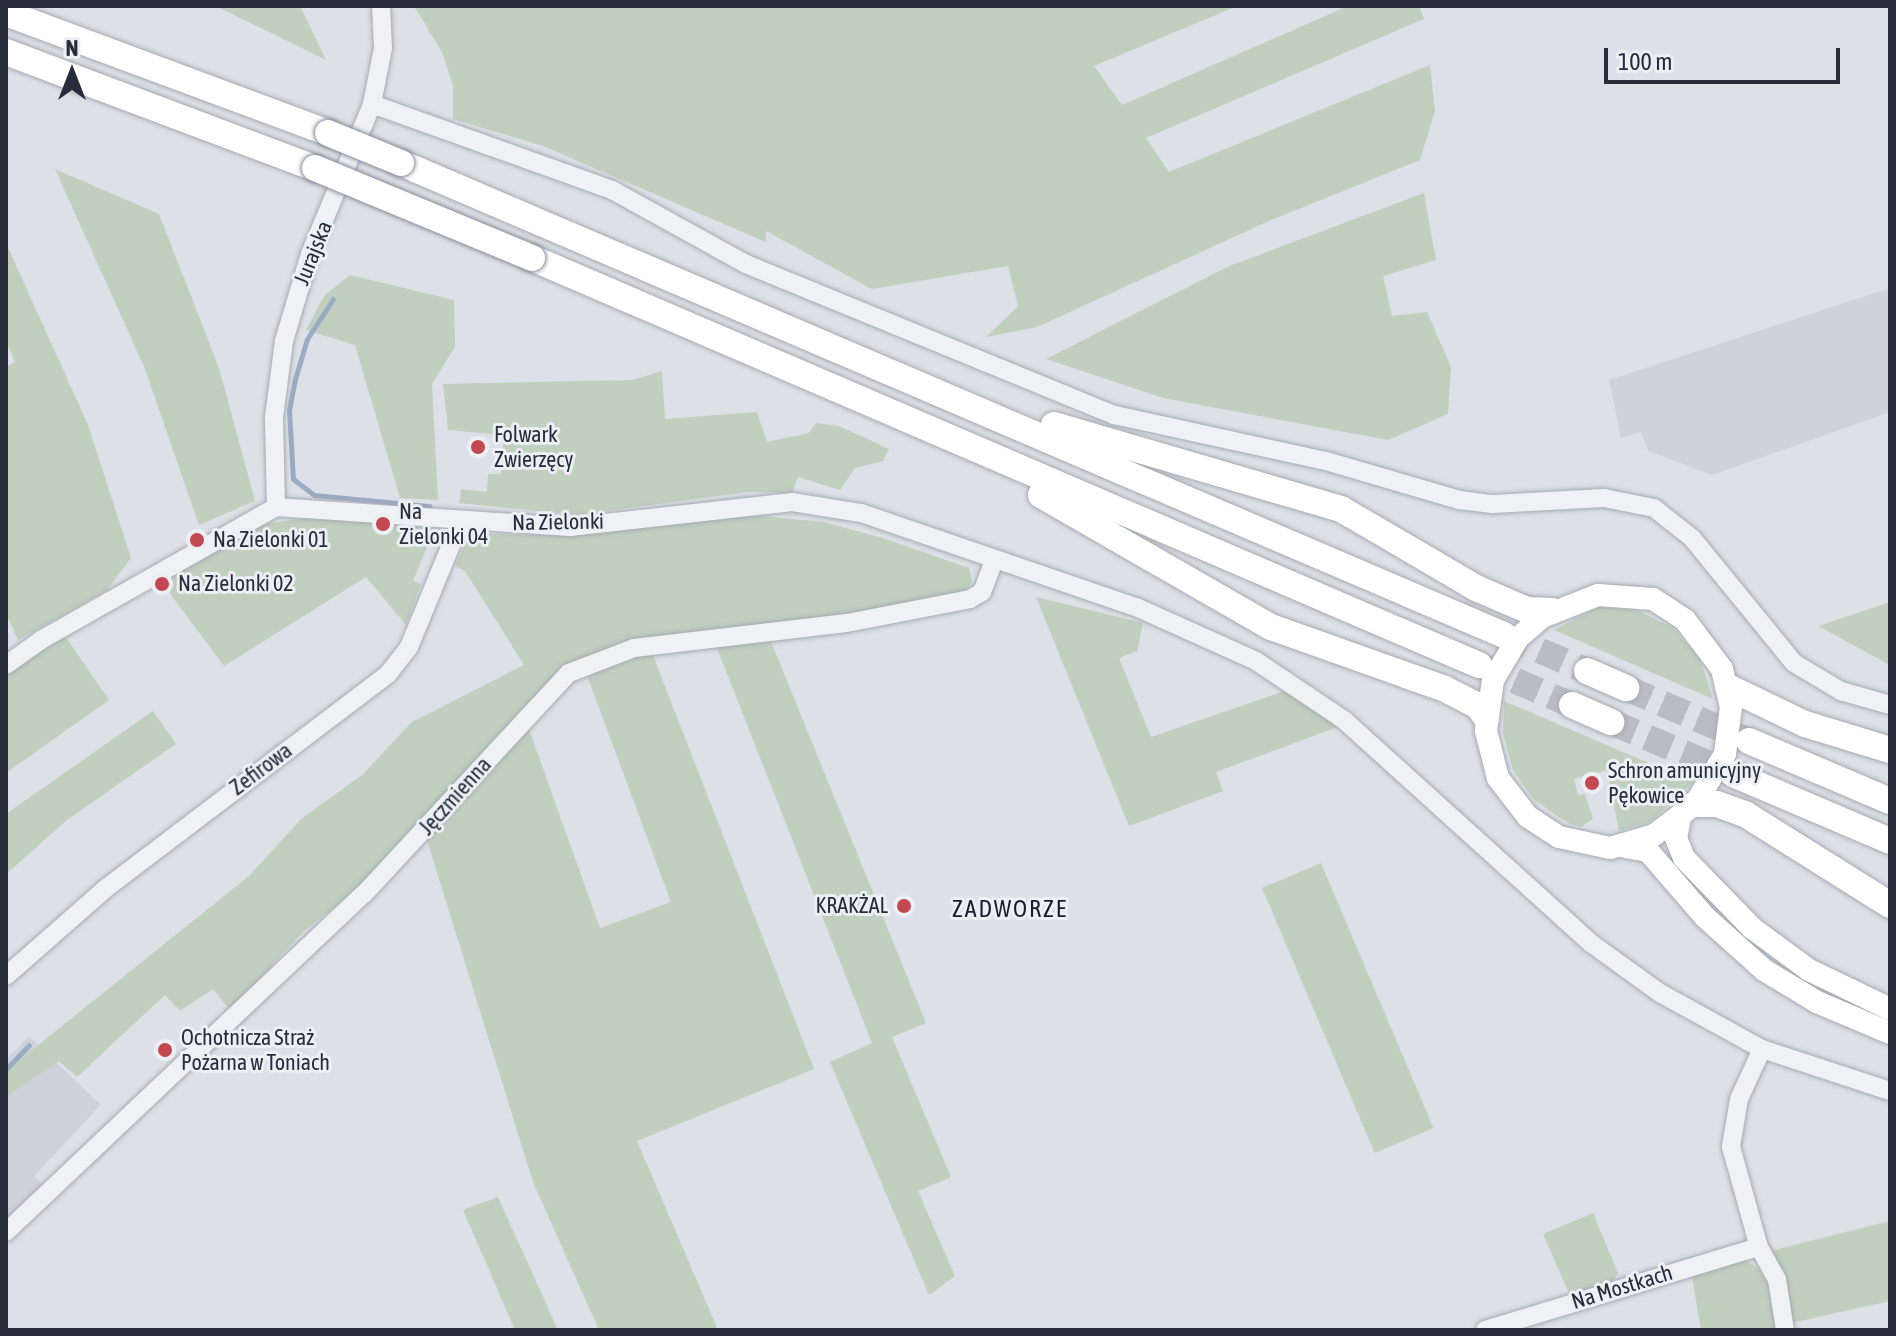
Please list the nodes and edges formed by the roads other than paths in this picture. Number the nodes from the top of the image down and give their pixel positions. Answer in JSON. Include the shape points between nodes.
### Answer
{"nodes":[{"id":1,"x":381,"y":6,"type":"edge"},
{"id":2,"x":6,"y":13,"type":"edge"},
{"id":3,"x":6,"y":52,"type":"edge"},
{"id":4,"x":372,"y":104,"type":"junction"},
{"id":5,"x":938,"y":393,"type":"junction"},
{"id":6,"x":965,"y":445,"type":"junction"},
{"id":7,"x":276,"y":507,"type":"junction"},
{"id":8,"x":461,"y":521,"type":"junction"},
{"id":9,"x":994,"y":560,"type":"junction"},
{"id":10,"x":1552,"y":611,"type":"junction"},
{"id":11,"x":1504,"y":635,"type":"tunnel mouth"},
{"id":12,"x":6,"y":665,"type":"edge"},
{"id":13,"x":1479,"y":665,"type":"tunnel mouth"},
{"id":14,"x":1587,"y":671,"type":"tunnel mouth"},
{"id":15,"x":1728,"y":687,"type":"junction"},
{"id":16,"x":1626,"y":688,"type":"tunnel mouth"},
{"id":17,"x":1572,"y":705,"type":"tunnel mouth"},
{"id":18,"x":1890,"y":705,"type":"edge"},
{"id":19,"x":1486,"y":717,"type":"junction"},
{"id":20,"x":1611,"y":722,"type":"tunnel mouth"},
{"id":21,"x":1749,"y":741,"type":"tunnel mouth"},
{"id":22,"x":1890,"y":750,"type":"edge"},
{"id":23,"x":1733,"y":774,"type":"tunnel mouth"},
{"id":24,"x":1890,"y":801,"type":"edge"},
{"id":25,"x":1688,"y":811,"type":"junction"},
{"id":26,"x":1890,"y":841,"type":"edge"},
{"id":27,"x":1624,"y":847,"type":"junction"},
{"id":28,"x":1890,"y":905,"type":"edge"},
{"id":29,"x":6,"y":976,"type":"edge"},
{"id":30,"x":1890,"y":1009,"type":"edge"},
{"id":31,"x":1890,"y":1033,"type":"edge"},
{"id":32,"x":1762,"y":1049,"type":"junction"},
{"id":33,"x":1890,"y":1091,"type":"edge"},
{"id":34,"x":6,"y":1232,"type":"edge"},
{"id":35,"x":1759,"y":1247,"type":"junction"},
{"id":36,"x":1485,"y":1330,"type":"edge"},
{"id":37,"x":1785,"y":1330,"type":"edge"}],
"edges":[{"from":1,"to":4,"type":"street","name":"Jurajska","via":[[383,48]]},
{"from":2,"to":5,"type":"highway","bridge":true,"via":[[328,133]]},
{"from":3,"to":6,"type":"highway","bridge":true,"via":[[315,168]]},
{"from":4,"to":7,"type":"street","name":"Jurajska","via":[[293,303],[275,404]]},
{"from":4,"to":18,"type":"street","via":[[571,173],[638,203],[746,264],[1115,415],[1326,461],[1459,500],[1493,504],[1604,498],[1654,508],[1692,538],[1794,663],[1841,691]]},
{"from":5,"to":10,"type":"highway","via":[[1306,496],[1363,519],[1476,588],[1527,610]]},
{"from":5,"to":11,"type":"highway"},
{"from":6,"to":13,"type":"highway"},
{"from":6,"to":19,"type":"highway","via":[[1023,486],[1099,525],[1242,613],[1445,689],[1478,706]]},
{"from":7,"to":8,"type":"street","name":"Na Zielonki","via":[[389,511]]},
{"from":7,"to":12,"type":"street"},
{"from":8,"to":9,"type":"street","name":"Na Zielonki","via":[[570,527],[792,502],[861,513]]},
{"from":8,"to":29,"type":"street","name":"Zefirowa","via":[[409,647],[388,674],[105,889]]},
{"from":9,"to":32,"type":"street","name":"Na Zielonki","via":[[1136,607],[1224,644],[1304,691],[1394,762],[1592,944],[1660,993]]},
{"from":9,"to":34,"type":"street","name":"Jęczmienna","via":[[982,592],[970,599],[847,623],[634,648],[569,673],[364,894]]},
{"from":10,"to":15,"type":"main road","via":[[1598,595],[1653,599],[1697,631]]},
{"from":10,"to":19,"type":"main road","via":[[1518,638],[1500,665]]},
{"from":14,"to":16,"type":"highway"},
{"from":15,"to":22,"type":"highway","via":[[1805,724]]},
{"from":15,"to":25,"type":"main road","via":[[1725,754]]},
{"from":17,"to":20,"type":"highway"},
{"from":19,"to":27,"type":"main road","via":[[1487,743],[1498,778],[1528,817],[1567,840]]},
{"from":21,"to":24,"type":"highway"},
{"from":23,"to":26,"type":"highway"},
{"from":25,"to":27,"type":"main road"},
{"from":25,"to":28,"type":"highway","via":[[1717,804],[1745,814]]},
{"from":25,"to":30,"type":"main road","via":[[1676,838],[1684,858],[1740,917],[1809,970]]},
{"from":27,"to":31,"type":"main road","via":[[1648,851],[1705,917],[1764,970],[1817,1002]]},
{"from":32,"to":33,"type":"street","name":"Na Zielonki"},
{"from":32,"to":35,"type":"street","via":[[1739,1099],[1731,1147]]},
{"from":35,"to":36,"type":"street","name":"Na Mostkach"},
{"from":35,"to":37,"type":"street","via":[[1777,1279]]}]}
